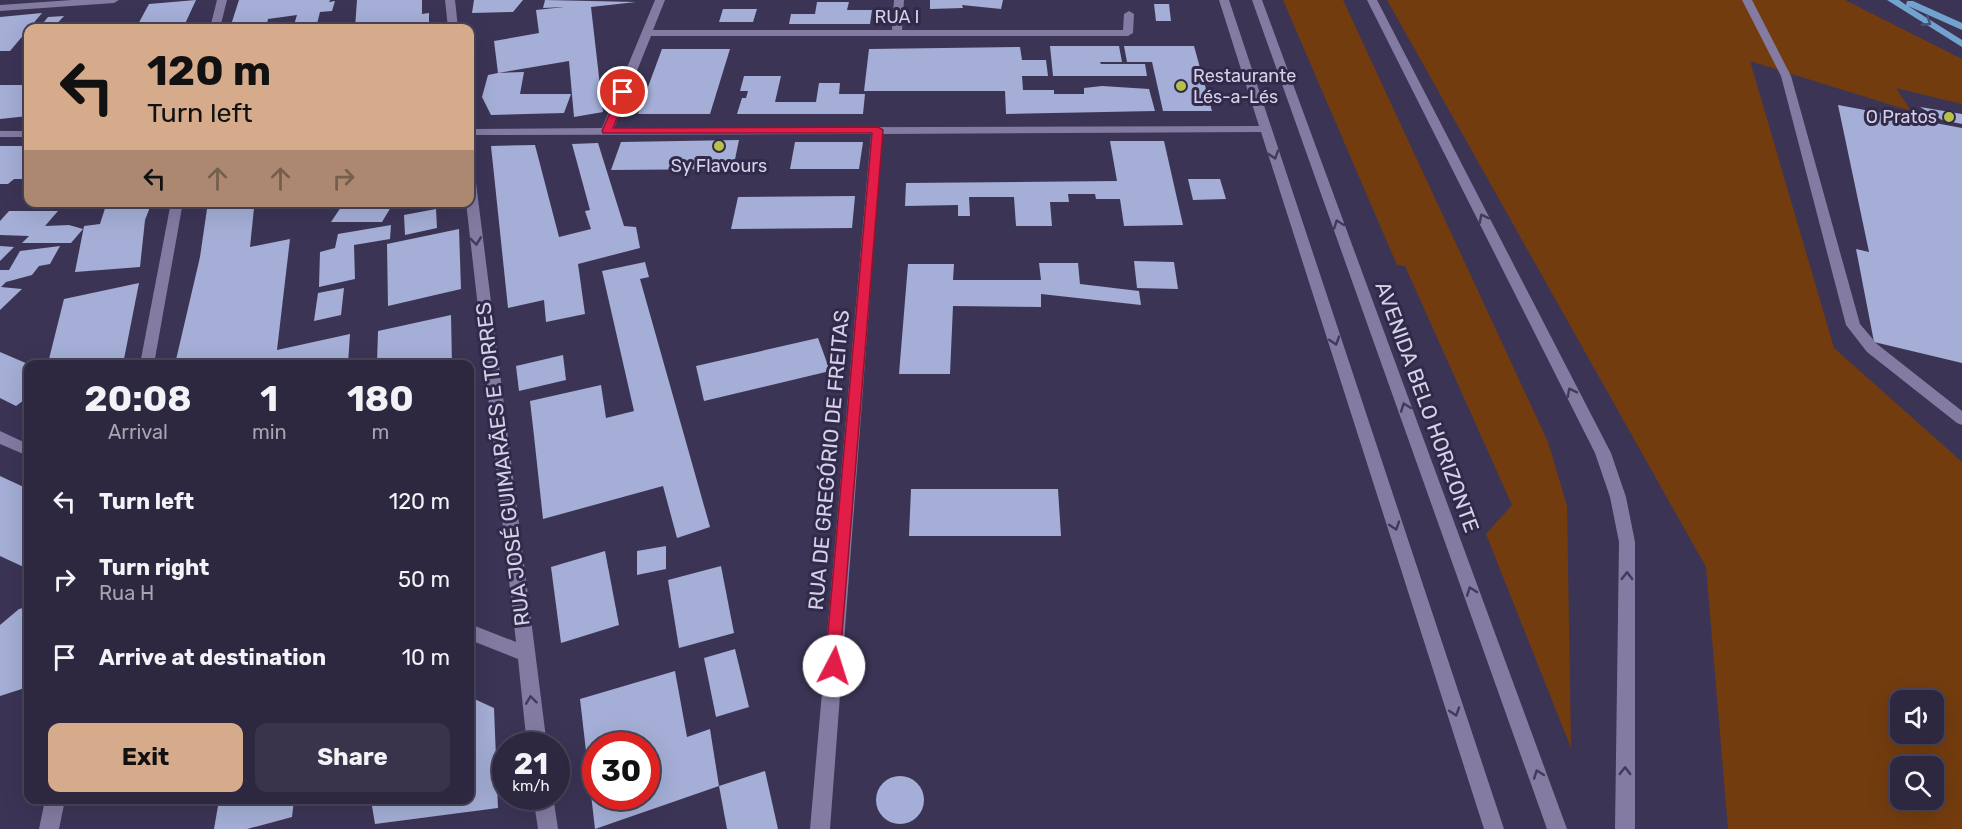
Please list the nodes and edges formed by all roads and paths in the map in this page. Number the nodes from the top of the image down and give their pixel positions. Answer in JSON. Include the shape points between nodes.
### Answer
{"nodes":[{"id":1,"x":114,"y":0,"type":"edge"},
{"id":2,"x":222,"y":0,"type":"edge"},
{"id":3,"x":450,"y":0,"type":"edge"},
{"id":4,"x":660,"y":0,"type":"edge"},
{"id":5,"x":899,"y":0,"type":"edge"},
{"id":6,"x":1224,"y":0,"type":"edge"},
{"id":7,"x":1257,"y":0,"type":"edge"},
{"id":8,"x":1372,"y":0,"type":"edge"},
{"id":9,"x":1747,"y":0,"type":"edge"},
{"id":10,"x":1892,"y":0,"type":"edge"},
{"id":11,"x":1904,"y":0,"type":"edge"},
{"id":12,"x":0,"y":8,"type":"edge"},
{"id":13,"x":1129,"y":14,"type":"dead end"},
{"id":14,"x":216,"y":24,"type":"edge"},
{"id":15,"x":453,"y":24,"type":"edge"},
{"id":16,"x":1962,"y":27,"type":"edge"},
{"id":17,"x":648,"y":33,"type":"junction"},
{"id":18,"x":897,"y":34,"type":"junction"},
{"id":19,"x":1962,"y":44,"type":"edge"},
{"id":20,"x":1266,"y":129,"type":"junction"},
{"id":21,"x":878,"y":130,"type":"junction"},
{"id":22,"x":607,"y":131,"type":"junction"},
{"id":23,"x":474,"y":132,"type":"edge"},
{"id":24,"x":0,"y":134,"type":"edge"},
{"id":25,"x":24,"y":134,"type":"edge"},
{"id":26,"x":176,"y":207,"type":"edge"},
{"id":27,"x":473,"y":207,"type":"edge"},
{"id":28,"x":148,"y":360,"type":"edge"},
{"id":29,"x":1962,"y":419,"type":"edge"},
{"id":30,"x":0,"y":437,"type":"edge"},
{"id":31,"x":24,"y":448,"type":"edge"},
{"id":32,"x":474,"y":634,"type":"edge"},
{"id":33,"x":525,"y":654,"type":"junction"},
{"id":34,"x":535,"y":732,"type":"edge"},
{"id":35,"x":54,"y":804,"type":"edge"},
{"id":36,"x":545,"y":810,"type":"edge"},
{"id":37,"x":49,"y":829,"type":"edge"},
{"id":38,"x":548,"y":829,"type":"edge"},
{"id":39,"x":820,"y":829,"type":"edge"},
{"id":40,"x":1494,"y":829,"type":"edge"},
{"id":41,"x":1557,"y":829,"type":"edge"},
{"id":42,"x":1624,"y":829,"type":"edge"}],
"edges":[{"from":1,"to":12,"type":"street"},
{"from":2,"to":14,"type":"street"},
{"from":3,"to":15,"type":"street"},
{"from":4,"to":17,"type":"street"},
{"from":5,"to":18,"type":"street"},
{"from":6,"to":20,"type":"street"},
{"from":41,"to":7,"type":"street","name":"AVENIDA BELO HORIZONTE","one_way":true},
{"from":42,"to":8,"type":"street","one_way":true,"via":[[1627,542],[1618,497],[1603,453]]},
{"from":9,"to":29,"type":"street","via":[[1786,76],[1853,325],[1872,348]]},
{"from":10,"to":19,"type":"main road","one_way":true},
{"from":11,"to":16,"type":"main road"},
{"from":13,"to":18,"type":"street","name":"RUA I","via":[[1128,33]]},
{"from":17,"to":18,"type":"street","name":"RUA I"},
{"from":17,"to":22,"type":"street"},
{"from":20,"to":21,"type":"street"},
{"from":20,"to":40,"type":"street","one_way":true},
{"from":21,"to":22,"type":"street"},
{"from":21,"to":39,"type":"street","name":"RUA DE GREGÓRIO DE FREITAS"},
{"from":22,"to":23,"type":"street"},
{"from":24,"to":25,"type":"street"},
{"from":26,"to":28,"type":"street"},
{"from":27,"to":33,"type":"street","name":"RUA JOSÉ GUIMARÃES E TORRES","one_way":true},
{"from":30,"to":31,"type":"street"},
{"from":32,"to":33,"type":"street"},
{"from":34,"to":33,"type":"street","name":"RUA JOSÉ GUIMARÃES E TORRES","one_way":true},
{"from":35,"to":37,"type":"street"},
{"from":36,"to":38,"type":"street"}]}
